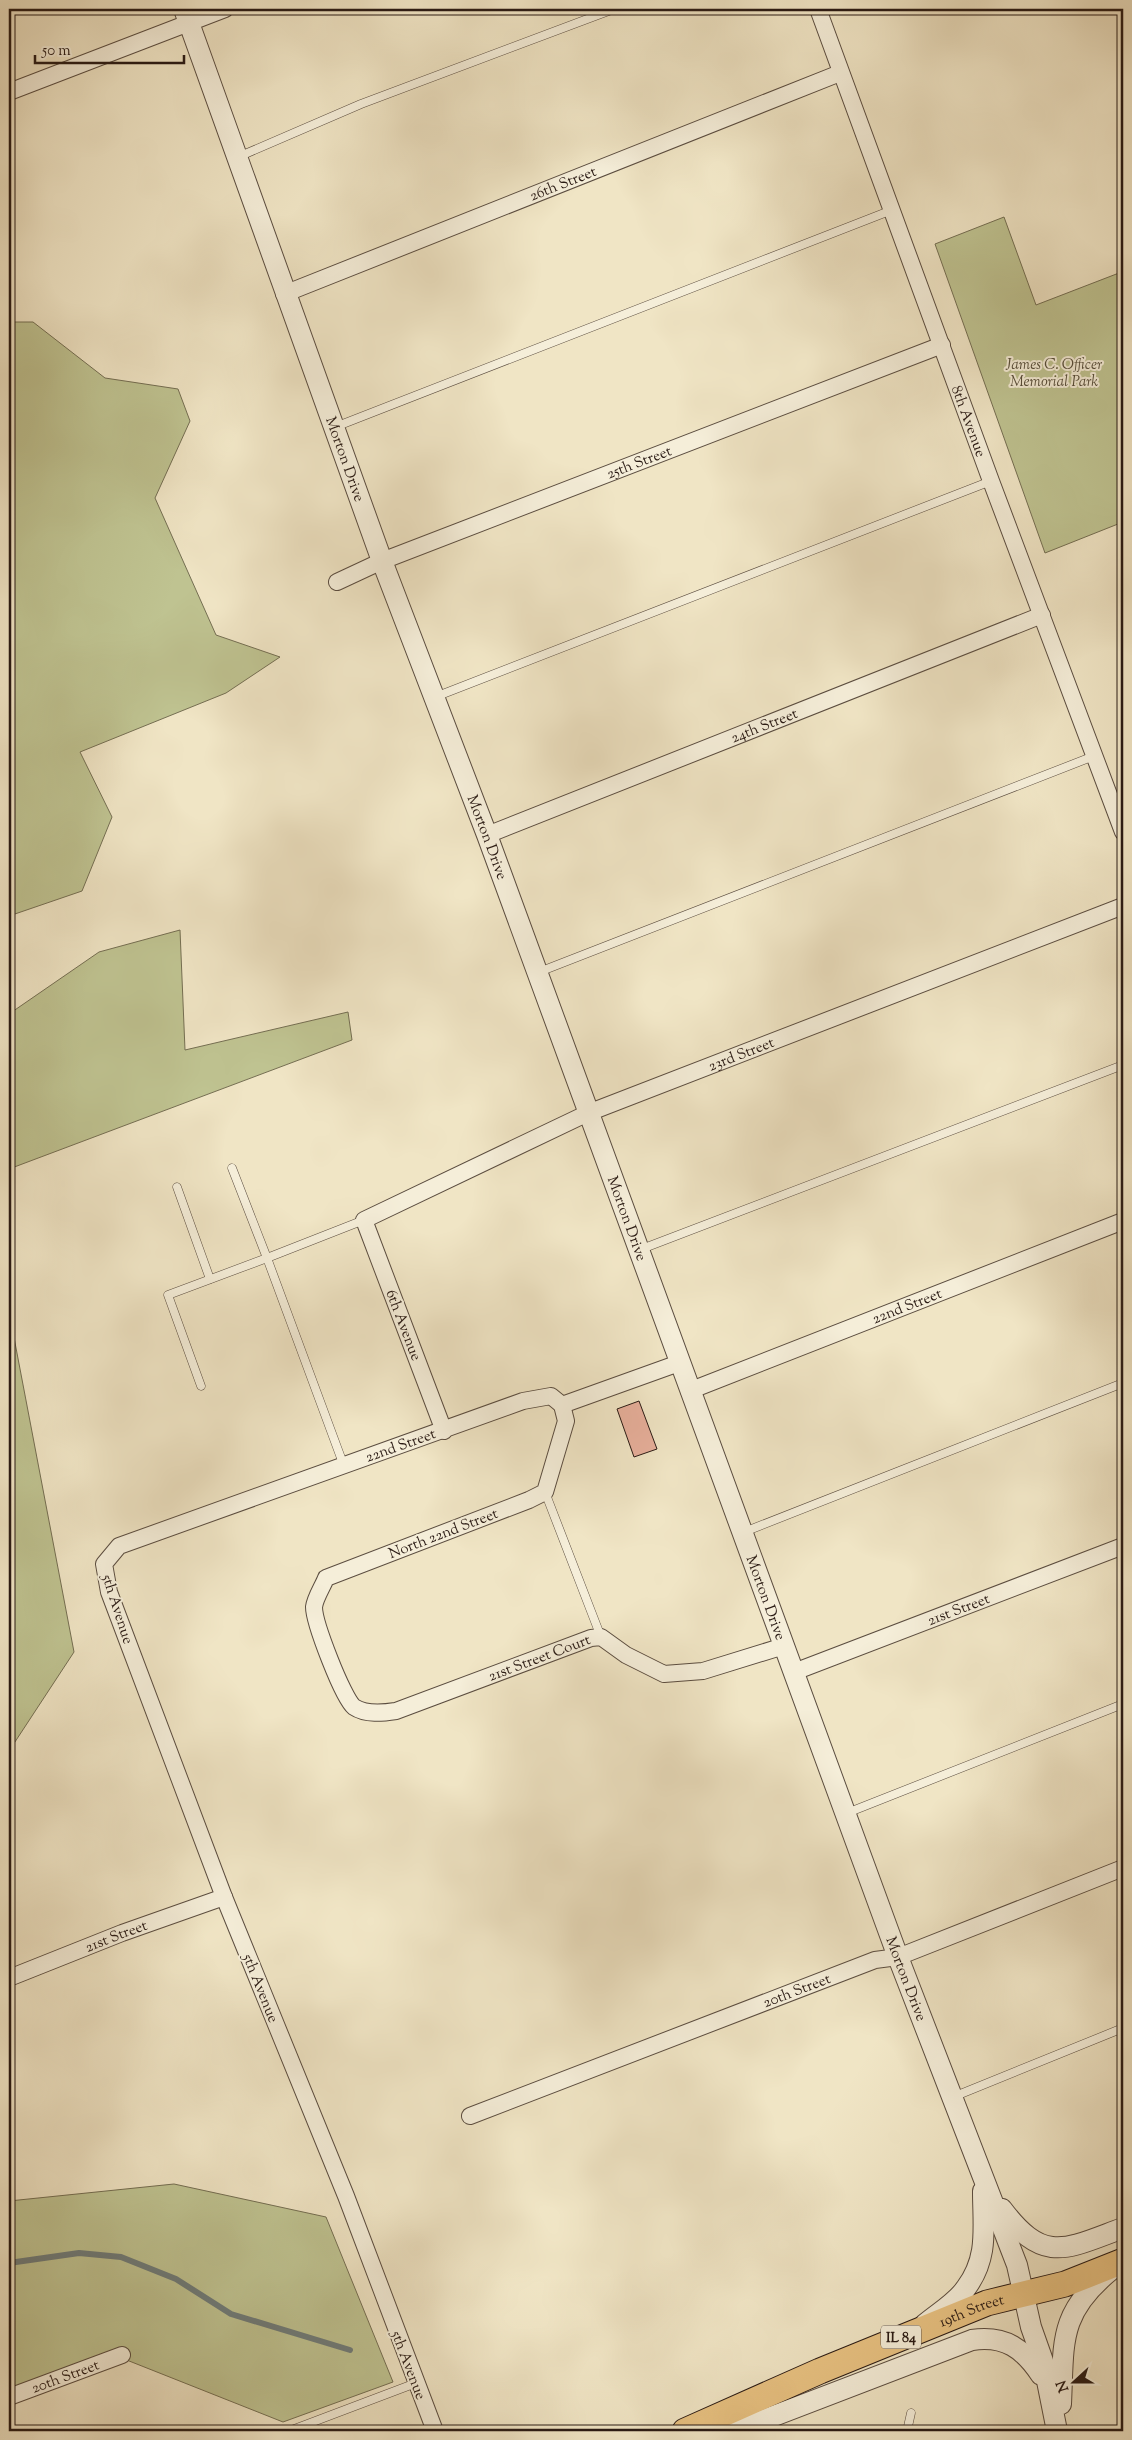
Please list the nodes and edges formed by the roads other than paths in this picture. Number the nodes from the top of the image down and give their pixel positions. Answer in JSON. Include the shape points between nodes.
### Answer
{"nodes":[{"id":1,"x":225,"y":9,"type":"edge"},
{"id":2,"x":614,"y":9,"type":"edge"},
{"id":3,"x":818,"y":9,"type":"edge"},
{"id":4,"x":186,"y":16,"type":"edge"},
{"id":5,"x":840,"y":73,"type":"junction"},
{"id":6,"x":9,"y":92,"type":"edge"},
{"id":7,"x":236,"y":158,"type":"junction"},
{"id":8,"x":892,"y":210,"type":"junction"},
{"id":9,"x":284,"y":294,"type":"junction"},
{"id":10,"x":942,"y":345,"type":"junction"},
{"id":11,"x":335,"y":427,"type":"junction"},
{"id":12,"x":991,"y":481,"type":"junction"},
{"id":13,"x":382,"y":561,"type":"junction"},
{"id":14,"x":337,"y":582,"type":"dead end"},
{"id":15,"x":1042,"y":615,"type":"junction"},
{"id":16,"x":433,"y":698,"type":"junction"},
{"id":17,"x":1094,"y":756,"type":"junction"},
{"id":18,"x":1123,"y":832,"type":"edge"},
{"id":19,"x":486,"y":835,"type":"junction"},
{"id":20,"x":1123,"y":906,"type":"edge"},
{"id":21,"x":537,"y":973,"type":"junction"},
{"id":22,"x":1123,"y":1065,"type":"edge"},
{"id":23,"x":588,"y":1114,"type":"junction"},
{"id":24,"x":232,"y":1168,"type":"dead end"},
{"id":25,"x":177,"y":1187,"type":"dead end"},
{"id":26,"x":364,"y":1220,"type":"junction"},
{"id":27,"x":1123,"y":1221,"type":"edge"},
{"id":28,"x":639,"y":1250,"type":"junction"},
{"id":29,"x":267,"y":1258,"type":"junction"},
{"id":30,"x":210,"y":1278,"type":"junction"},
{"id":31,"x":679,"y":1363,"type":"junction"},
{"id":32,"x":1123,"y":1383,"type":"edge"},
{"id":33,"x":201,"y":1386,"type":"dead end"},
{"id":34,"x":689,"y":1391,"type":"junction"},
{"id":35,"x":562,"y":1406,"type":"junction"},
{"id":36,"x":444,"y":1431,"type":"junction"},
{"id":37,"x":344,"y":1466,"type":"junction"},
{"id":38,"x":545,"y":1492,"type":"junction"},
{"id":39,"x":742,"y":1532,"type":"junction"},
{"id":40,"x":119,"y":1546,"type":"joint"},
{"id":41,"x":1123,"y":1546,"type":"edge"},
{"id":42,"x":601,"y":1637,"type":"junction"},
{"id":43,"x":784,"y":1646,"type":"junction"},
{"id":44,"x":326,"y":1648,"type":"joint"},
{"id":45,"x":794,"y":1672,"type":"junction"},
{"id":46,"x":1123,"y":1704,"type":"edge"},
{"id":47,"x":845,"y":1814,"type":"junction"},
{"id":48,"x":1123,"y":1868,"type":"edge"},
{"id":49,"x":224,"y":1896,"type":"junction"},
{"id":50,"x":898,"y":1957,"type":"junction"},
{"id":51,"x":9,"y":1978,"type":"edge"},
{"id":52,"x":1123,"y":2028,"type":"edge"},
{"id":53,"x":951,"y":2098,"type":"junction"},
{"id":54,"x":470,"y":2116,"type":"dead end"},
{"id":55,"x":985,"y":2184,"type":"junction"},
{"id":56,"x":1123,"y":2228,"type":"edge"},
{"id":57,"x":1123,"y":2261,"type":"edge"},
{"id":58,"x":1022,"y":2294,"type":"junction"},
{"id":59,"x":917,"y":2330,"type":"junction"},
{"id":60,"x":122,"y":2355,"type":"dead end"},
{"id":61,"x":416,"y":2383,"type":"junction"},
{"id":62,"x":1050,"y":2387,"type":"junction"},
{"id":63,"x":9,"y":2397,"type":"edge"},
{"id":64,"x":911,"y":2413,"type":"dead end"},
{"id":65,"x":688,"y":2430,"type":"edge"},
{"id":66,"x":289,"y":2431,"type":"edge"},
{"id":67,"x":434,"y":2431,"type":"edge"},
{"id":68,"x":907,"y":2431,"type":"edge"},
{"id":69,"x":1058,"y":2431,"type":"edge"}],
"edges":[{"from":1,"to":4,"type":"street"},
{"from":2,"to":7,"type":"lane","via":[[361,104]]},
{"from":3,"to":5,"type":"street","name":"8th Avenue"},
{"from":4,"to":6,"type":"street"},
{"from":4,"to":7,"type":"street","name":"Morton Drive"},
{"from":5,"to":8,"type":"street","name":"8th Avenue"},
{"from":5,"to":9,"type":"street","name":"26th Street"},
{"from":7,"to":9,"type":"street","name":"Morton Drive"},
{"from":8,"to":10,"type":"street","name":"8th Avenue"},
{"from":8,"to":11,"type":"lane"},
{"from":9,"to":11,"type":"street","name":"Morton Drive"},
{"from":10,"to":12,"type":"street","name":"8th Avenue"},
{"from":10,"to":13,"type":"street","name":"25th Street"},
{"from":11,"to":13,"type":"street","name":"Morton Drive"},
{"from":12,"to":15,"type":"street","name":"8th Avenue"},
{"from":12,"to":16,"type":"lane"},
{"from":13,"to":14,"type":"street","name":"25th Street"},
{"from":13,"to":16,"type":"street","name":"Morton Drive"},
{"from":15,"to":17,"type":"street","name":"8th Avenue"},
{"from":15,"to":19,"type":"street","name":"24th Street"},
{"from":16,"to":19,"type":"street","name":"Morton Drive"},
{"from":17,"to":18,"type":"street","name":"8th Avenue"},
{"from":17,"to":21,"type":"lane"},
{"from":19,"to":21,"type":"street","name":"Morton Drive"},
{"from":20,"to":23,"type":"street","name":"23rd Street"},
{"from":21,"to":23,"type":"street","name":"Morton Drive"},
{"from":22,"to":28,"type":"lane"},
{"from":23,"to":26,"type":"street","name":"23rd Street"},
{"from":23,"to":28,"type":"street","name":"Morton Drive"},
{"from":24,"to":29,"type":"lane"},
{"from":25,"to":30,"type":"lane"},
{"from":26,"to":29,"type":"lane"},
{"from":26,"to":36,"type":"street","name":"6th Avenue"},
{"from":27,"to":34,"type":"street","name":"22nd Street"},
{"from":28,"to":31,"type":"street","name":"Morton Drive"},
{"from":29,"to":30,"type":"lane"},
{"from":29,"to":37,"type":"lane"},
{"from":30,"to":33,"type":"lane","via":[[168,1295]]},
{"from":31,"to":34,"type":"street","name":"Morton Drive"},
{"from":31,"to":35,"type":"street"},
{"from":32,"to":39,"type":"lane"},
{"from":34,"to":39,"type":"street","name":"Morton Drive"},
{"from":35,"to":36,"type":"street","name":"22nd Street","via":[[551,1396],[538,1397]]},
{"from":35,"to":38,"type":"street","via":[[566,1421]]},
{"from":36,"to":37,"type":"street","name":"22nd Street"},
{"from":37,"to":40,"type":"street","name":"22nd Street"},
{"from":38,"to":42,"type":"lane"},
{"from":38,"to":44,"type":"street","name":"North 22nd Street","via":[[326,1578],[314,1607]]},
{"from":39,"to":43,"type":"street","name":"Morton Drive"},
{"from":40,"to":49,"type":"street","name":"5th Avenue","via":[[104,1564],[109,1592]]},
{"from":41,"to":45,"type":"street","name":"21st Street"},
{"from":42,"to":43,"type":"street","name":"21st Street Court","via":[[626,1656],[664,1674],[703,1670]]},
{"from":42,"to":44,"type":"street","name":"21st Street Court","via":[[383,1713],[356,1708],[345,1698]]},
{"from":43,"to":45,"type":"street","name":"Morton Drive"},
{"from":45,"to":47,"type":"street","name":"Morton Drive"},
{"from":46,"to":47,"type":"lane"},
{"from":47,"to":50,"type":"street","name":"Morton Drive"},
{"from":48,"to":50,"type":"street","name":"20th Street"},
{"from":49,"to":51,"type":"street","name":"21st Street"},
{"from":49,"to":61,"type":"street","name":"5th Avenue","via":[[346,2196]]},
{"from":50,"to":53,"type":"street","name":"Morton Drive"},
{"from":50,"to":54,"type":"street","name":"20th Street","via":[[875,1960]]},
{"from":52,"to":53,"type":"lane"},
{"from":53,"to":55,"type":"street","name":"Morton Drive"},
{"from":55,"to":56,"type":"street","via":[[1016,2227],[1034,2242],[1047,2247],[1066,2249]]},
{"from":55,"to":58,"type":"street","name":"Morton Drive","via":[[1017,2265]]},
{"from":55,"to":59,"type":"street","via":[[984,2251],[980,2266],[966,2290]]},
{"from":57,"to":58,"type":"main road","name":"19th Street","number":"IL 84","via":[[1065,2284]]},
{"from":57,"to":69,"type":"street","via":[[1091,2286],[1066,2329],[1062,2344]]},
{"from":58,"to":59,"type":"main road","name":"19th Street","number":"IL 84","via":[[987,2303]]},
{"from":58,"to":62,"type":"street","name":"Morton Drive"},
{"from":59,"to":65,"type":"main road","name":"19th Street","number":"IL 84"},
{"from":60,"to":63,"type":"street","name":"20th Street"},
{"from":61,"to":66,"type":"lane"},
{"from":61,"to":67,"type":"street","name":"5th Avenue"},
{"from":62,"to":65,"type":"street","via":[[1024,2352],[1004,2343],[982,2339],[758,2422]]},
{"from":62,"to":69,"type":"street","name":"Morton Drive"},
{"from":64,"to":68,"type":"lane"}]}
